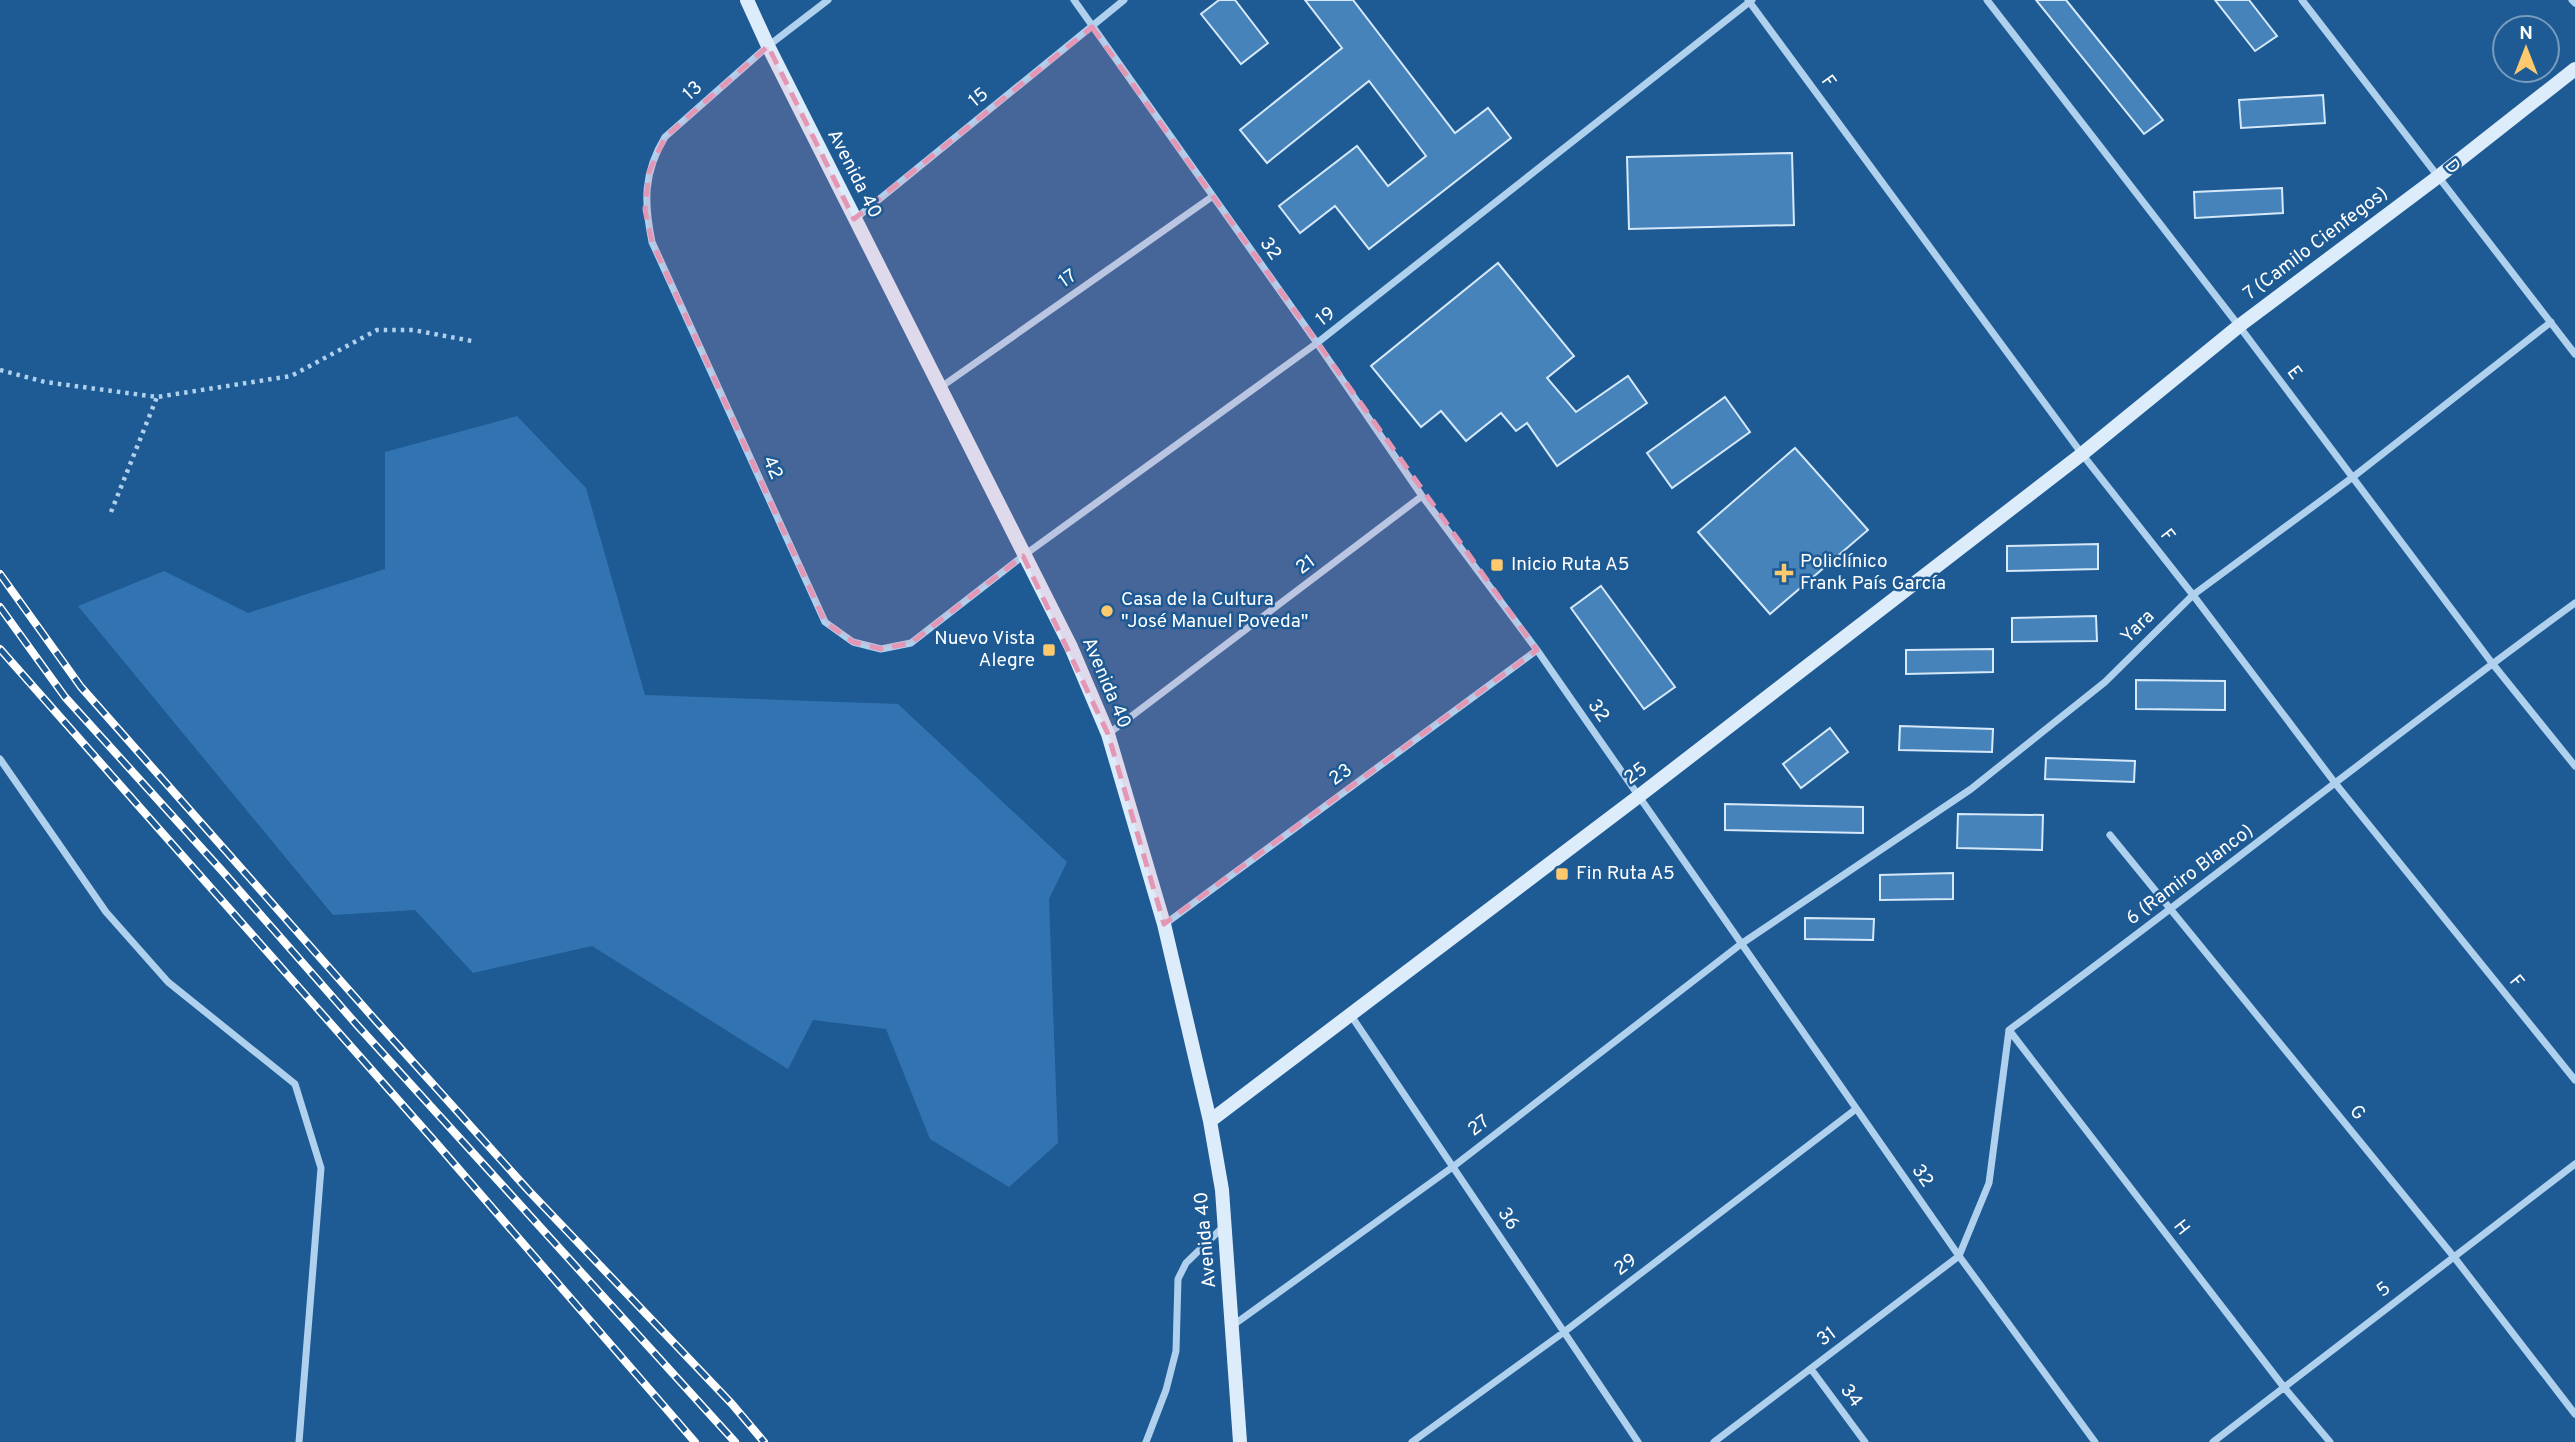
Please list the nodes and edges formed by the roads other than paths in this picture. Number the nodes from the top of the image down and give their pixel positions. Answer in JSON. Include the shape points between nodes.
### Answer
{"nodes":[{"id":1,"x":747,"y":0,"type":"edge"},
{"id":2,"x":828,"y":0,"type":"edge"},
{"id":3,"x":1073,"y":0,"type":"edge"},
{"id":4,"x":1124,"y":0,"type":"edge"},
{"id":5,"x":1987,"y":0,"type":"edge"},
{"id":6,"x":2302,"y":0,"type":"edge"},
{"id":7,"x":1750,"y":1,"type":"edge"},
{"id":8,"x":1092,"y":27,"type":"junction"},
{"id":9,"x":768,"y":46,"type":"junction"},
{"id":10,"x":2575,"y":69,"type":"edge"},
{"id":11,"x":2439,"y":176,"type":"junction"},
{"id":12,"x":1213,"y":196,"type":"junction"},
{"id":13,"x":854,"y":219,"type":"junction"},
{"id":14,"x":652,"y":242,"type":"joint"},
{"id":15,"x":2551,"y":321,"type":"junction"},
{"id":16,"x":2239,"y":327,"type":"junction"},
{"id":17,"x":1317,"y":343,"type":"junction"},
{"id":18,"x":2575,"y":354,"type":"edge"},
{"id":19,"x":941,"y":387,"type":"junction"},
{"id":20,"x":2082,"y":454,"type":"junction"},
{"id":21,"x":2353,"y":477,"type":"junction"},
{"id":22,"x":1422,"y":496,"type":"junction"},
{"id":23,"x":1023,"y":556,"type":"junction"},
{"id":24,"x":2193,"y":595,"type":"junction"},
{"id":25,"x":2575,"y":603,"type":"edge"},
{"id":26,"x":911,"y":643,"type":"joint"},
{"id":27,"x":1537,"y":650,"type":"junction"},
{"id":28,"x":2492,"y":663,"type":"junction"},
{"id":29,"x":1108,"y":734,"type":"junction"},
{"id":30,"x":0,"y":760,"type":"edge"},
{"id":31,"x":2575,"y":766,"type":"edge"},
{"id":32,"x":2335,"y":783,"type":"junction"},
{"id":33,"x":1639,"y":796,"type":"junction"},
{"id":34,"x":2110,"y":835,"type":"dead end"},
{"id":35,"x":2171,"y":910,"type":"junction"},
{"id":36,"x":1164,"y":925,"type":"junction"},
{"id":37,"x":1741,"y":944,"type":"junction"},
{"id":38,"x":1350,"y":1013,"type":"junction"},
{"id":39,"x":2009,"y":1030,"type":"junction"},
{"id":40,"x":2575,"y":1080,"type":"edge"},
{"id":41,"x":1856,"y":1109,"type":"junction"},
{"id":42,"x":1210,"y":1121,"type":"junction"},
{"id":43,"x":2575,"y":1164,"type":"edge"},
{"id":44,"x":1454,"y":1166,"type":"junction"},
{"id":45,"x":1225,"y":1226,"type":"junction"},
{"id":46,"x":1959,"y":1256,"type":"junction"},
{"id":47,"x":2454,"y":1257,"type":"junction"},
{"id":48,"x":1232,"y":1326,"type":"junction"},
{"id":49,"x":1564,"y":1332,"type":"junction"},
{"id":50,"x":1811,"y":1368,"type":"junction"},
{"id":51,"x":2283,"y":1387,"type":"junction"},
{"id":52,"x":2575,"y":1414,"type":"edge"},
{"id":53,"x":299,"y":1442,"type":"edge"},
{"id":54,"x":1146,"y":1442,"type":"edge"},
{"id":55,"x":1240,"y":1442,"type":"edge"},
{"id":56,"x":1412,"y":1442,"type":"edge"},
{"id":57,"x":1637,"y":1442,"type":"edge"},
{"id":58,"x":1714,"y":1442,"type":"edge"},
{"id":59,"x":1865,"y":1442,"type":"edge"},
{"id":60,"x":2095,"y":1442,"type":"edge"},
{"id":61,"x":2213,"y":1442,"type":"edge"},
{"id":62,"x":2330,"y":1442,"type":"edge"}],
"edges":[{"from":1,"to":9,"type":"street","name":"Avenida 40"},
{"from":2,"to":9,"type":"street","name":"13"},
{"from":3,"to":8,"type":"street","name":"32"},
{"from":4,"to":8,"type":"street","name":"15"},
{"from":5,"to":16,"type":"street","name":"E"},
{"from":6,"to":11,"type":"street","name":"D"},
{"from":7,"to":17,"type":"street","name":"19"},
{"from":7,"to":20,"type":"street","name":"F"},
{"from":8,"to":12,"type":"street","name":"32"},
{"from":8,"to":13,"type":"street","name":"15"},
{"from":9,"to":13,"type":"street","name":"Avenida 40"},
{"from":9,"to":14,"type":"street","name":"13","via":[[665,137],[654,154],[645,210]]},
{"from":10,"to":11,"type":"street","name":"7 (Camilo Cienfegos)"},
{"from":11,"to":15,"type":"street","name":"D"},
{"from":11,"to":16,"type":"street","name":"7 (Camilo Cienfegos)"},
{"from":12,"to":17,"type":"street","name":"32"},
{"from":12,"to":19,"type":"street","name":"17"},
{"from":13,"to":19,"type":"street","name":"Avenida 40"},
{"from":14,"to":26,"type":"street","name":"42","via":[[825,622],[853,642],[881,649]]},
{"from":15,"to":18,"type":"street","name":"D"},
{"from":15,"to":21,"type":"street","name":"Yara"},
{"from":16,"to":20,"type":"street","name":"7 (Camilo Cienfegos)"},
{"from":16,"to":21,"type":"street","name":"E"},
{"from":17,"to":22,"type":"street","name":"32"},
{"from":17,"to":23,"type":"street","name":"19"},
{"from":19,"to":23,"type":"street","name":"Avenida 40"},
{"from":20,"to":24,"type":"street","name":"F"},
{"from":20,"to":33,"type":"street","name":"25"},
{"from":21,"to":24,"type":"street","name":"Yara"},
{"from":21,"to":28,"type":"street","name":"E"},
{"from":22,"to":27,"type":"street","name":"32"},
{"from":22,"to":29,"type":"street","name":"21"},
{"from":23,"to":26,"type":"street","name":"19"},
{"from":23,"to":29,"type":"street","name":"Avenida 40"},
{"from":24,"to":32,"type":"street","name":"F"},
{"from":24,"to":37,"type":"street","name":"Yara","via":[[2105,682],[1971,789]]},
{"from":25,"to":28,"type":"street","name":"6 (Ramiro Blanco)"},
{"from":27,"to":33,"type":"street","name":"32"},
{"from":27,"to":36,"type":"street","name":"23"},
{"from":28,"to":31,"type":"street","name":"E"},
{"from":28,"to":32,"type":"street","name":"6 (Ramiro Blanco)"},
{"from":29,"to":36,"type":"street","name":"Avenida 40"},
{"from":30,"to":53,"type":"street","via":[[106,912],[168,982],[295,1084],[321,1168]]},
{"from":32,"to":35,"type":"street","name":"6 (Ramiro Blanco)"},
{"from":32,"to":40,"type":"street","name":"F"},
{"from":33,"to":37,"type":"street","name":"32"},
{"from":33,"to":38,"type":"street","name":"25"},
{"from":34,"to":35,"type":"street","name":"G"},
{"from":35,"to":39,"type":"street","name":"6 (Ramiro Blanco)"},
{"from":35,"to":47,"type":"street","name":"G"},
{"from":36,"to":42,"type":"street","name":"Avenida 40"},
{"from":37,"to":41,"type":"street","name":"32"},
{"from":37,"to":44,"type":"street","name":"27"},
{"from":38,"to":42,"type":"street","name":"25"},
{"from":38,"to":44,"type":"street","name":"36"},
{"from":39,"to":46,"type":"street","via":[[1989,1182]]},
{"from":39,"to":51,"type":"street","name":"H"},
{"from":41,"to":46,"type":"street","name":"32"},
{"from":41,"to":49,"type":"street","name":"29"},
{"from":42,"to":45,"type":"street","name":"Avenida 40"},
{"from":43,"to":47,"type":"street","name":"5"},
{"from":44,"to":48,"type":"street","name":"27"},
{"from":44,"to":49,"type":"street","name":"36"},
{"from":45,"to":48,"type":"street","name":"Avenida 40"},
{"from":45,"to":54,"type":"street","via":[[1186,1263],[1178,1279],[1176,1351]]},
{"from":46,"to":50,"type":"street","name":"31"},
{"from":46,"to":60,"type":"street","name":"32"},
{"from":47,"to":51,"type":"street","name":"5"},
{"from":47,"to":52,"type":"street","name":"G"},
{"from":48,"to":55,"type":"street","name":"Avenida 40"},
{"from":49,"to":56,"type":"street","name":"29"},
{"from":49,"to":57,"type":"street","name":"36"},
{"from":50,"to":58,"type":"street","name":"31"},
{"from":50,"to":59,"type":"street","name":"34"},
{"from":51,"to":61,"type":"street","name":"5"},
{"from":51,"to":62,"type":"street","name":"H"}]}
